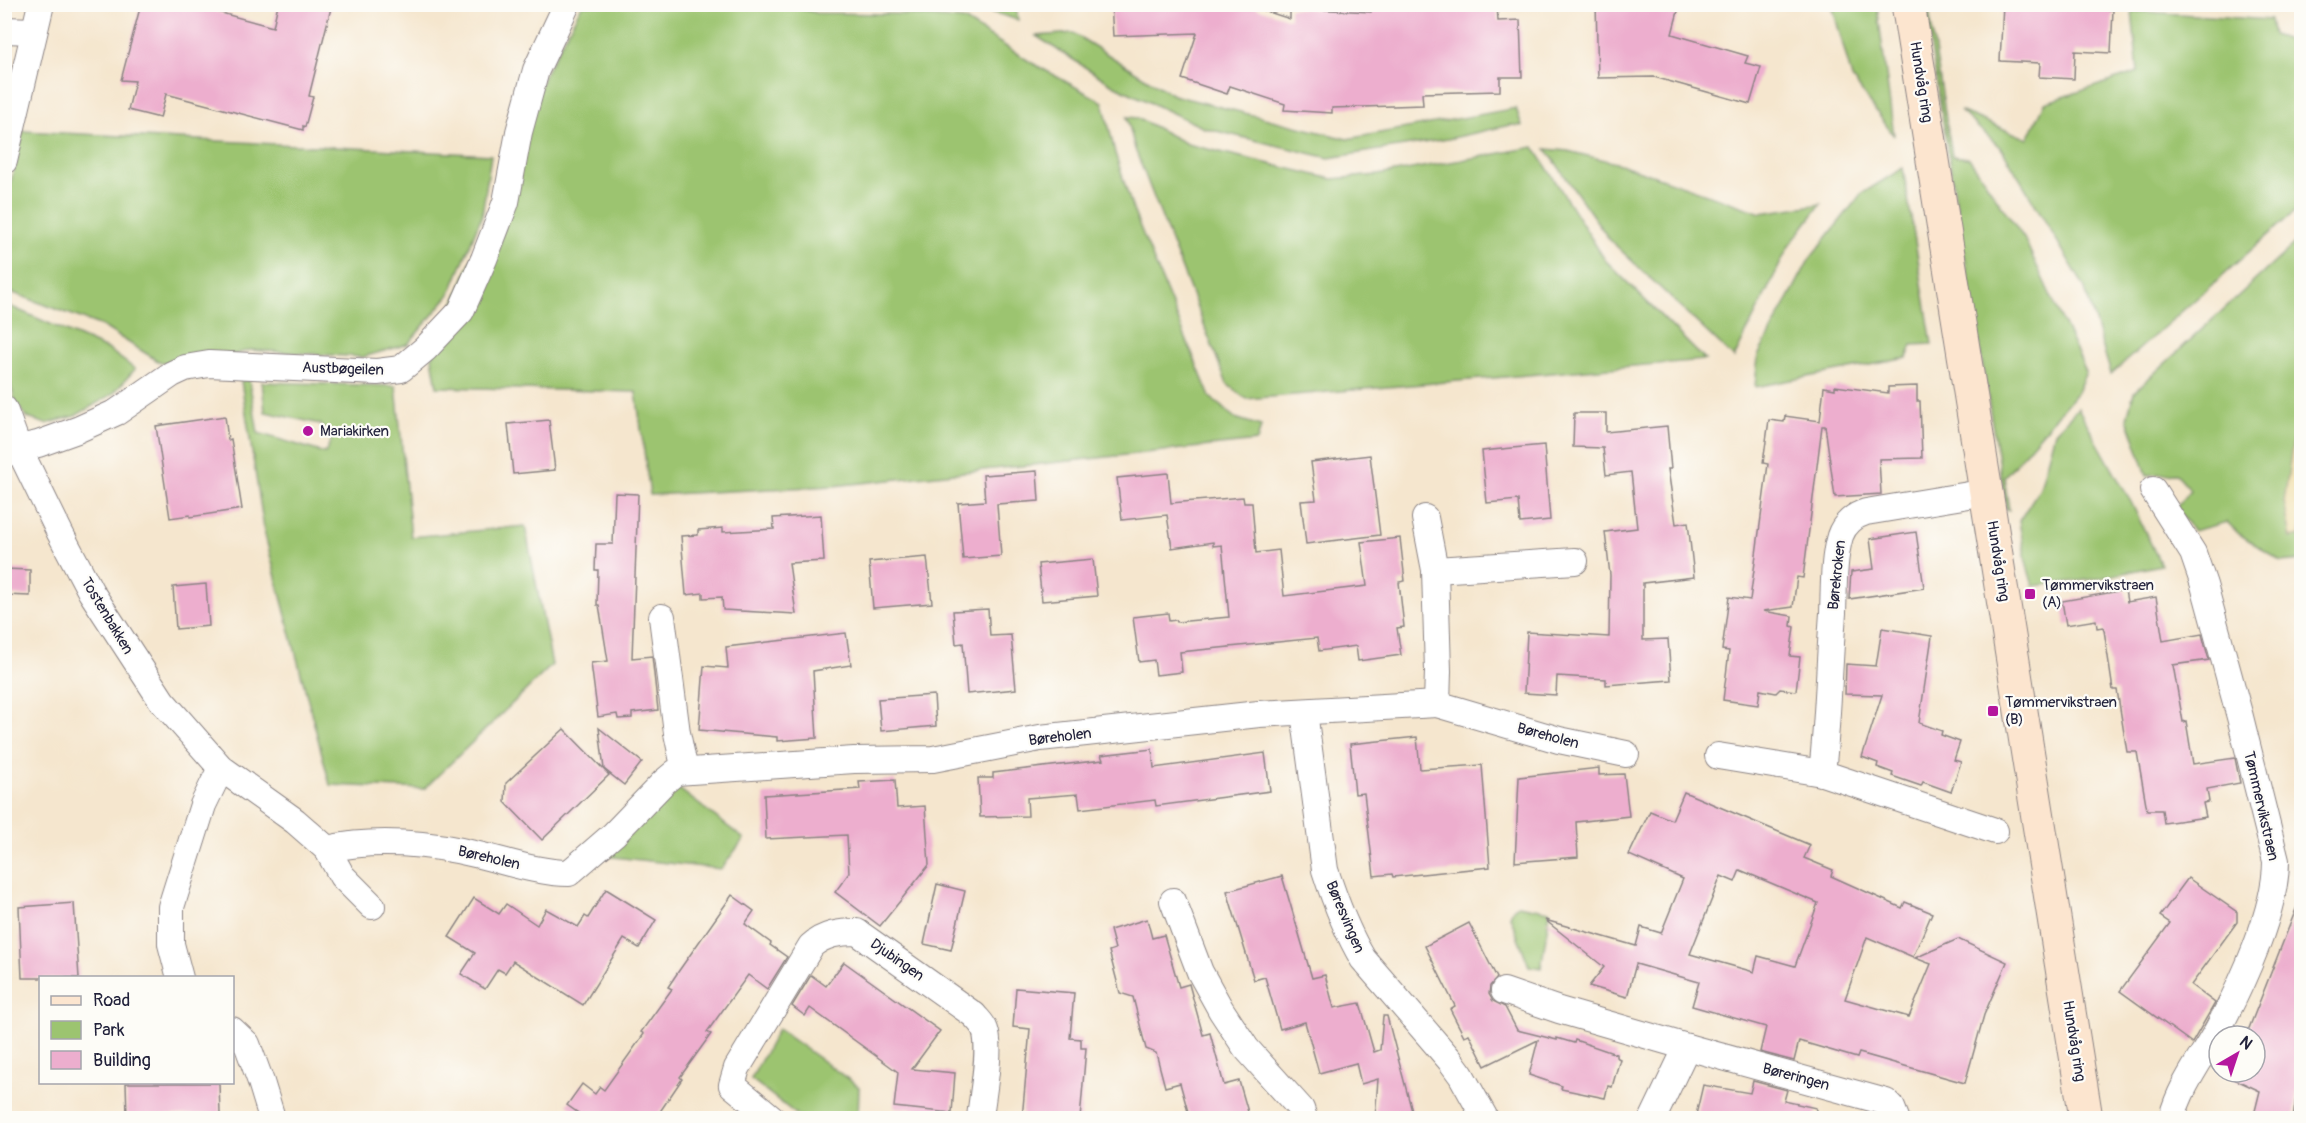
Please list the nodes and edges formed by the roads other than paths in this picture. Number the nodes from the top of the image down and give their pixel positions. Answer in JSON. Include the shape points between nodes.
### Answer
{"nodes":[{"id":1,"x":41,"y":4,"type":"edge"},
{"id":2,"x":567,"y":4,"type":"edge"},
{"id":3,"x":1908,"y":4,"type":"edge"},
{"id":4,"x":4,"y":30,"type":"edge"},
{"id":5,"x":34,"y":31,"type":"junction"},
{"id":6,"x":4,"y":161,"type":"edge"},
{"id":7,"x":4,"y":409,"type":"edge"},
{"id":8,"x":11,"y":449,"type":"edge"},
{"id":9,"x":2153,"y":490,"type":"dead end"},
{"id":10,"x":1988,"y":492,"type":"junction"},
{"id":11,"x":1425,"y":518,"type":"dead end"},
{"id":12,"x":1575,"y":561,"type":"dead end"},
{"id":13,"x":1435,"y":570,"type":"junction"},
{"id":14,"x":662,"y":617,"type":"dead end"},
{"id":15,"x":1437,"y":704,"type":"junction"},
{"id":16,"x":1304,"y":712,"type":"junction"},
{"id":17,"x":1626,"y":754,"type":"dead end"},
{"id":18,"x":1718,"y":756,"type":"dead end"},
{"id":19,"x":221,"y":768,"type":"junction"},
{"id":20,"x":685,"y":771,"type":"junction"},
{"id":21,"x":1822,"y":773,"type":"junction"},
{"id":22,"x":1995,"y":831,"type":"dead end"},
{"id":23,"x":327,"y":849,"type":"junction"},
{"id":24,"x":1173,"y":901,"type":"dead end"},
{"id":25,"x":372,"y":906,"type":"dead end"},
{"id":26,"x":179,"y":976,"type":"edge"},
{"id":27,"x":1504,"y":991,"type":"dead end"},
{"id":28,"x":234,"y":1032,"type":"edge"},
{"id":29,"x":1687,"y":1047,"type":"junction"},
{"id":30,"x":272,"y":1119,"type":"edge"},
{"id":31,"x":772,"y":1119,"type":"edge"},
{"id":32,"x":980,"y":1119,"type":"edge"},
{"id":33,"x":1304,"y":1119,"type":"edge"},
{"id":34,"x":1485,"y":1119,"type":"edge"},
{"id":35,"x":1653,"y":1119,"type":"edge"},
{"id":36,"x":1896,"y":1119,"type":"edge"},
{"id":37,"x":2086,"y":1119,"type":"edge"},
{"id":38,"x":2172,"y":1119,"type":"edge"}],
"edges":[{"from":1,"to":5,"type":"street"},
{"from":2,"to":8,"type":"street","name":"Austbøgeilen","via":[[536,70],[506,202],[488,250],[461,311],[425,349],[400,369],[389,371],[208,364],[185,368],[117,412],[38,444]]},
{"from":3,"to":10,"type":"main road","name":"Hundvåg ring"},
{"from":4,"to":5,"type":"street"},
{"from":5,"to":6,"type":"street"},
{"from":7,"to":8,"type":"street","name":"Tostenbakken"},
{"from":8,"to":19,"type":"street","name":"Tostenbakken","via":[[125,646],[162,701]]},
{"from":9,"to":38,"type":"street","name":"Tømmervikstraen","via":[[2193,553],[2204,585],[2276,861],[2269,911],[2257,942]]},
{"from":10,"to":21,"type":"street","name":"Børekroken","via":[[1866,512],[1858,514],[1845,527],[1834,578]]},
{"from":10,"to":37,"type":"main road","name":"Hundvåg ring"},
{"from":11,"to":13,"type":"street"},
{"from":12,"to":13,"type":"street"},
{"from":13,"to":15,"type":"street"},
{"from":14,"to":20,"type":"street"},
{"from":15,"to":16,"type":"street","name":"Børeholen"},
{"from":15,"to":17,"type":"street","name":"Børeholen","via":[[1559,740]]},
{"from":16,"to":20,"type":"street","name":"Børeholen","via":[[1040,738],[933,759]]},
{"from":16,"to":34,"type":"street","name":"Børesvingen","via":[[1325,870],[1356,947],[1450,1060]]},
{"from":18,"to":21,"type":"street"},
{"from":19,"to":23,"type":"street","name":"Tostenbakken"},
{"from":19,"to":26,"type":"street","via":[[203,805],[171,907],[171,944]]},
{"from":20,"to":23,"type":"street","name":"Børeholen","via":[[676,772],[664,782],[569,873],[455,849],[387,843]]},
{"from":21,"to":22,"type":"street"},
{"from":23,"to":25,"type":"street","via":[[342,876]]},
{"from":24,"to":33,"type":"street","via":[[1200,972],[1221,1010],[1246,1048],[1300,1108]]},
{"from":27,"to":29,"type":"street","name":"Børeringen"},
{"from":28,"to":30,"type":"street","via":[[247,1044]]},
{"from":29,"to":35,"type":"street"},
{"from":29,"to":36,"type":"street","name":"Børeringen","via":[[1886,1102]]},
{"from":31,"to":32,"type":"street","name":"Djubingen","via":[[732,1085],[737,1068],[811,946],[828,935],[857,932],[982,1024],[987,1055]]}]}
